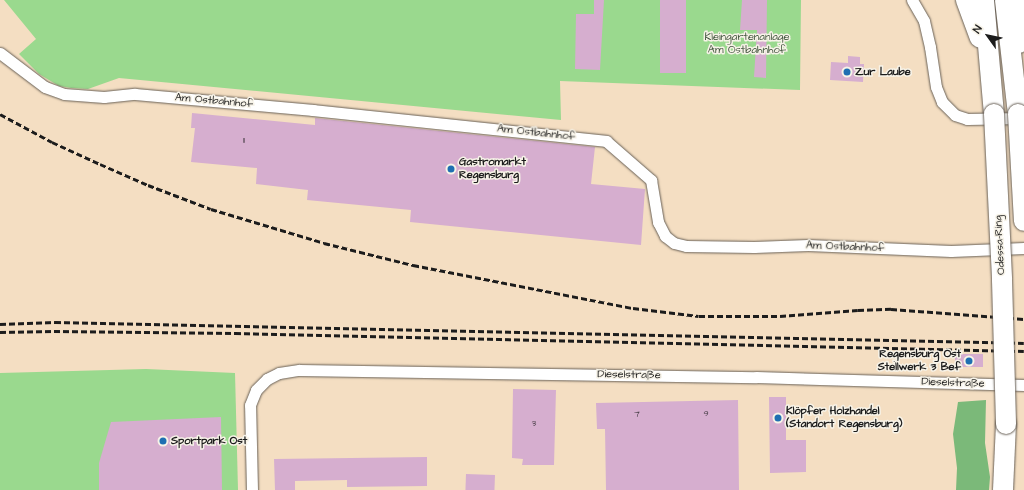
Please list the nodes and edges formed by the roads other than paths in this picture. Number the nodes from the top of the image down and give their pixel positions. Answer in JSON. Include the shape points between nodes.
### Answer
{"nodes":[{"id":1,"x":912,"y":0,"type":"edge"},
{"id":2,"x":966,"y":0,"type":"edge"},
{"id":3,"x":984,"y":0,"type":"edge"},
{"id":4,"x":1005,"y":0,"type":"edge"},
{"id":5,"x":1022,"y":0,"type":"edge"},
{"id":6,"x":0,"y":53,"type":"edge"},
{"id":7,"x":1015,"y":91,"type":"junction"},
{"id":8,"x":993,"y":104,"type":"junction"},
{"id":9,"x":1021,"y":116,"type":"edge"},
{"id":10,"x":1024,"y":221,"type":"edge"},
{"id":11,"x":1024,"y":248,"type":"edge"},
{"id":12,"x":1024,"y":385,"type":"edge"},
{"id":13,"x":252,"y":490,"type":"edge"},
{"id":14,"x":1003,"y":490,"type":"edge"}],
"edges":[{"from":1,"to":9,"type":"street","via":[[924,22],[936,87],[942,102],[955,115],[967,119]]},
{"from":2,"to":8,"type":"highway","via":[[974,18]]},
{"from":3,"to":8,"type":"highway","name":"Odessa-Ring"},
{"from":4,"to":7,"type":"highway"},
{"from":5,"to":7,"type":"highway"},
{"from":6,"to":11,"type":"street","name":"Am Ostbahnhof","via":[[45,87],[64,94],[104,98],[135,94],[606,141],[651,180],[658,222],[665,236],[674,243],[686,246],[808,245],[951,251]]},
{"from":7,"to":9,"type":"highway"},
{"from":8,"to":14,"type":"highway","name":"Odessa-Ring","bridge":true,"via":[[1006,424]]},
{"from":9,"to":10,"type":"highway","bridge":true},
{"from":12,"to":13,"type":"street","name":"Dieselstraße","via":[[756,377],[298,370],[279,373],[267,379],[256,390],[250,406]]}]}
